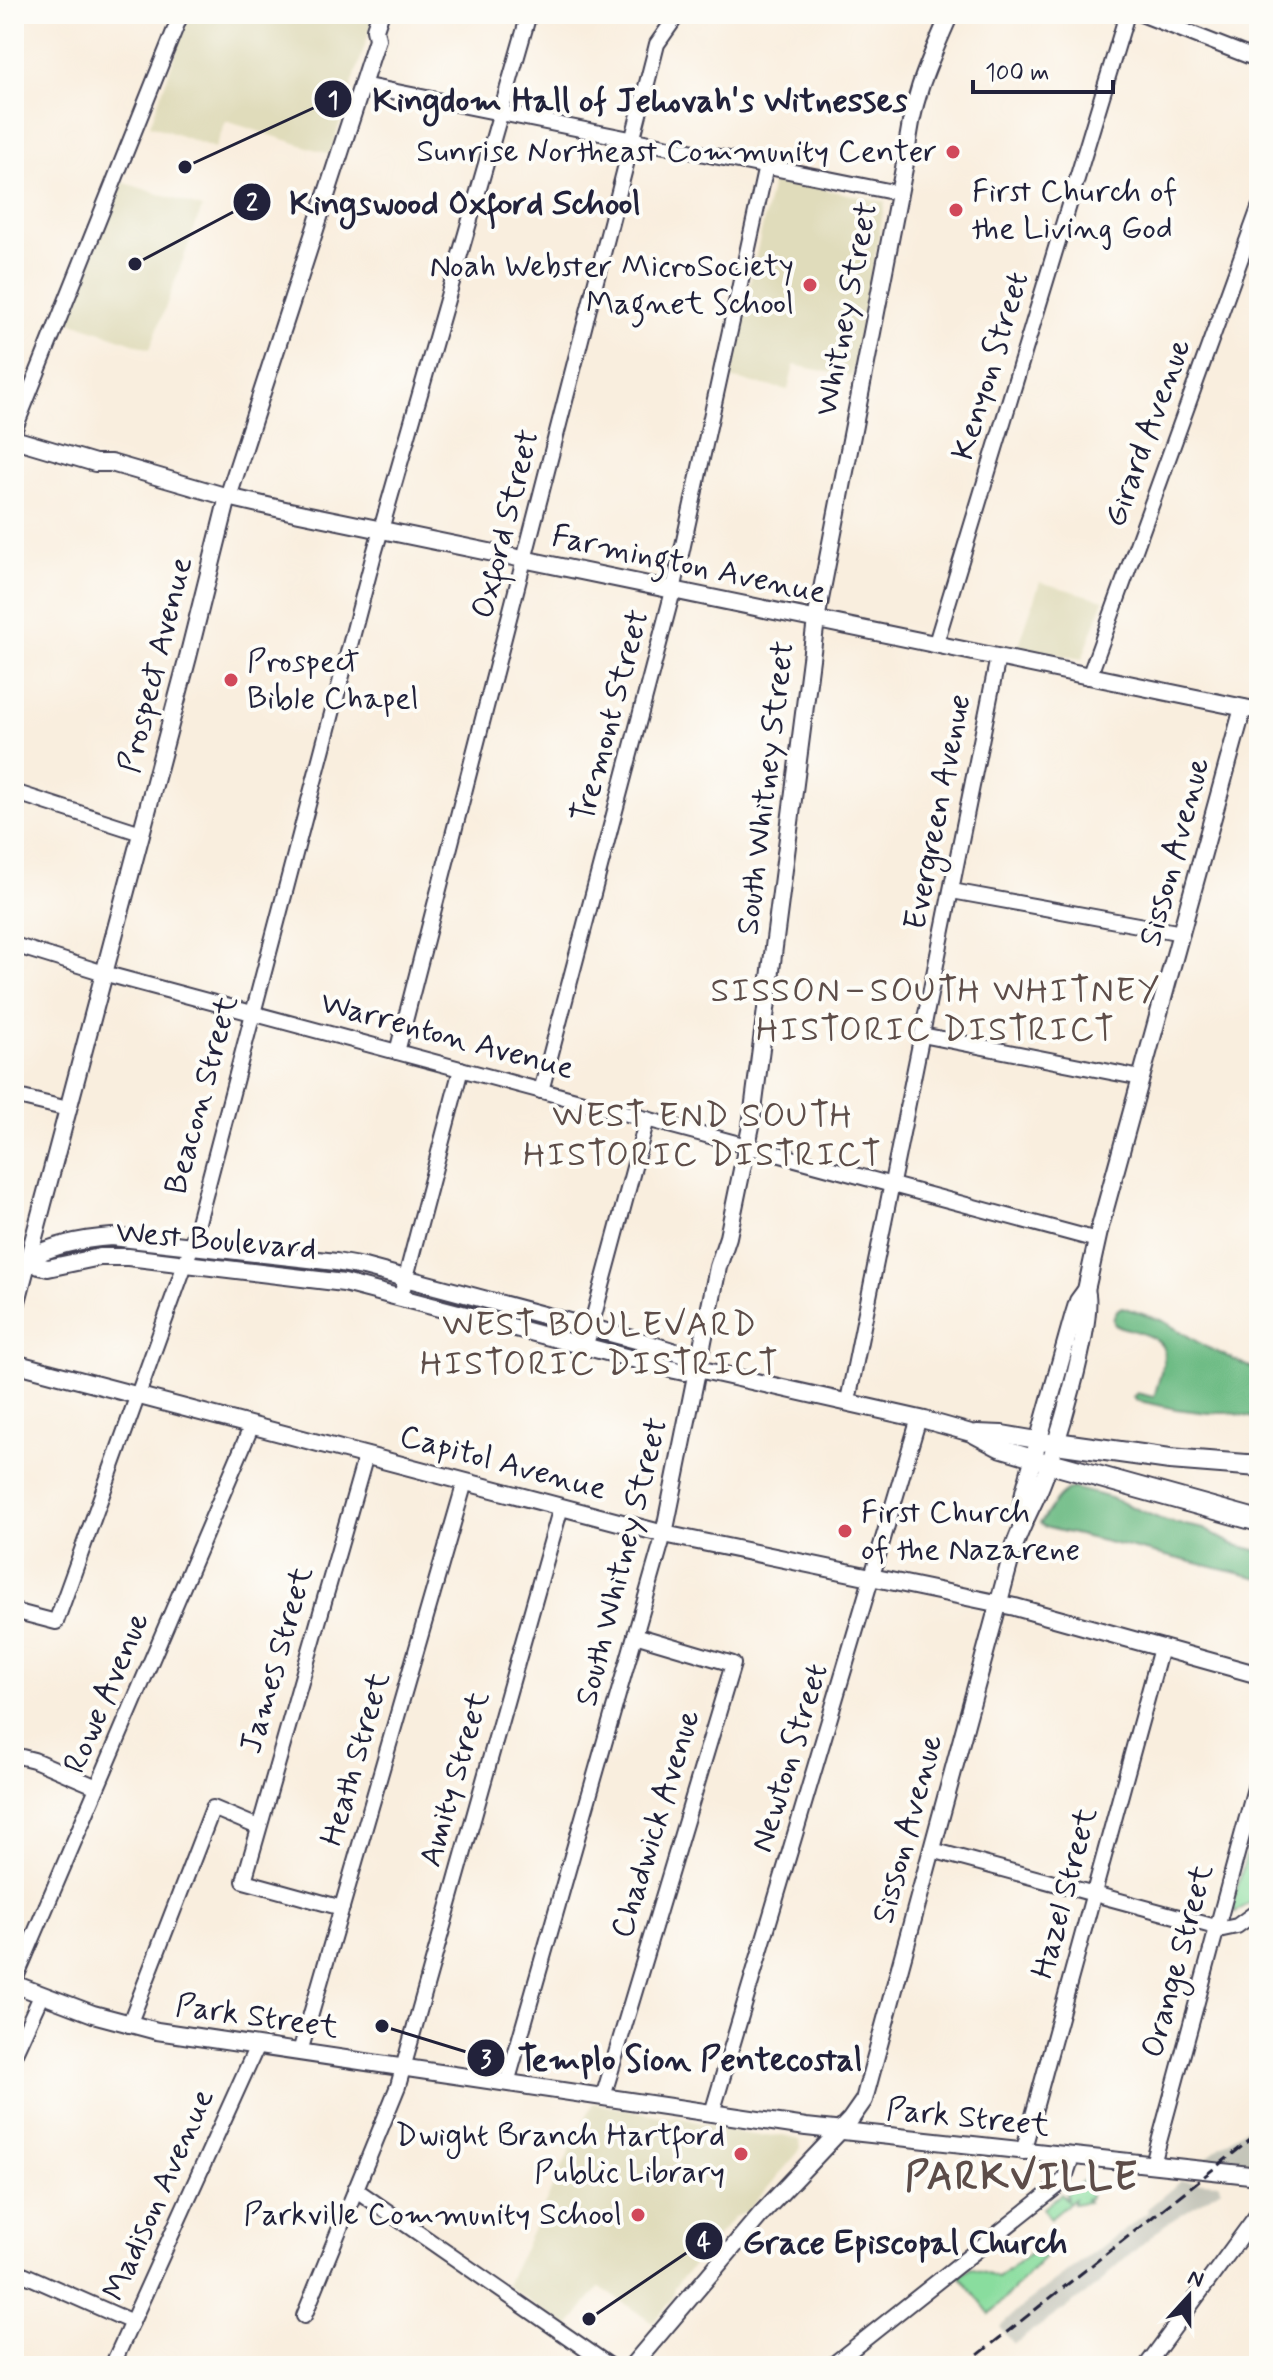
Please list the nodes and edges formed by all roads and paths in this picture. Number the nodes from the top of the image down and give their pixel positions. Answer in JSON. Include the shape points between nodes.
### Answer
{"nodes":[{"id":1,"x":181,"y":14,"type":"edge"},
{"id":2,"x":380,"y":14,"type":"edge"},
{"id":3,"x":390,"y":14,"type":"edge"},
{"id":4,"x":529,"y":14,"type":"edge"},
{"id":5,"x":678,"y":14,"type":"edge"},
{"id":6,"x":950,"y":14,"type":"edge"},
{"id":7,"x":1127,"y":14,"type":"edge"},
{"id":8,"x":1141,"y":14,"type":"edge"},
{"id":9,"x":377,"y":39,"type":"junction"},
{"id":10,"x":1259,"y":60,"type":"edge"},
{"id":11,"x":362,"y":85,"type":"junction"},
{"id":12,"x":499,"y":113,"type":"junction"},
{"id":13,"x":633,"y":139,"type":"junction"},
{"id":14,"x":766,"y":166,"type":"junction"},
{"id":15,"x":898,"y":193,"type":"junction"},
{"id":16,"x":1259,"y":208,"type":"edge"},
{"id":17,"x":14,"y":430,"type":"edge"},
{"id":18,"x":14,"y":439,"type":"edge"},
{"id":19,"x":111,"y":463,"type":"junction"},
{"id":20,"x":228,"y":497,"type":"junction"},
{"id":21,"x":381,"y":530,"type":"junction"},
{"id":22,"x":525,"y":560,"type":"junction"},
{"id":23,"x":673,"y":591,"type":"junction"},
{"id":24,"x":816,"y":620,"type":"junction"},
{"id":25,"x":936,"y":643,"type":"junction"},
{"id":26,"x":998,"y":657,"type":"junction"},
{"id":27,"x":1089,"y":677,"type":"junction"},
{"id":28,"x":1251,"y":709,"type":"edge"},
{"id":29,"x":14,"y":792,"type":"edge"},
{"id":30,"x":141,"y":833,"type":"junction"},
{"id":31,"x":952,"y":891,"type":"junction"},
{"id":32,"x":1182,"y":933,"type":"junction"},
{"id":33,"x":14,"y":945,"type":"edge"},
{"id":34,"x":104,"y":974,"type":"junction"},
{"id":35,"x":253,"y":1013,"type":"junction"},
{"id":36,"x":922,"y":1035,"type":"junction"},
{"id":37,"x":397,"y":1052,"type":"junction"},
{"id":38,"x":461,"y":1069,"type":"junction"},
{"id":39,"x":1141,"y":1078,"type":"junction"},
{"id":40,"x":541,"y":1091,"type":"junction"},
{"id":41,"x":14,"y":1096,"type":"edge"},
{"id":42,"x":68,"y":1109,"type":"junction"},
{"id":43,"x":647,"y":1119,"type":"junction"},
{"id":44,"x":747,"y":1147,"type":"junction"},
{"id":45,"x":893,"y":1187,"type":"junction"},
{"id":46,"x":1097,"y":1240,"type":"junction"},
{"id":47,"x":192,"y":1245,"type":"junction"},
{"id":48,"x":301,"y":1257,"type":"junction"},
{"id":49,"x":29,"y":1258,"type":"junction"},
{"id":50,"x":185,"y":1264,"type":"junction"},
{"id":51,"x":298,"y":1276,"type":"junction"},
{"id":52,"x":405,"y":1278,"type":"junction"},
{"id":53,"x":401,"y":1296,"type":"junction"},
{"id":54,"x":15,"y":1305,"type":"edge"},
{"id":55,"x":591,"y":1328,"type":"junction"},
{"id":56,"x":586,"y":1345,"type":"junction"},
{"id":57,"x":14,"y":1363,"type":"edge"},
{"id":58,"x":698,"y":1369,"type":"junction"},
{"id":59,"x":137,"y":1395,"type":"junction"},
{"id":60,"x":848,"y":1401,"type":"junction"},
{"id":61,"x":919,"y":1418,"type":"junction"},
{"id":62,"x":252,"y":1425,"type":"junction"},
{"id":63,"x":1044,"y":1451,"type":"junction"},
{"id":64,"x":366,"y":1455,"type":"junction"},
{"id":65,"x":1259,"y":1466,"type":"edge"},
{"id":66,"x":465,"y":1482,"type":"junction"},
{"id":67,"x":561,"y":1507,"type":"junction"},
{"id":68,"x":1259,"y":1521,"type":"edge"},
{"id":69,"x":664,"y":1534,"type":"junction"},
{"id":70,"x":873,"y":1577,"type":"junction"},
{"id":71,"x":999,"y":1603,"type":"junction"},
{"id":72,"x":14,"y":1611,"type":"edge"},
{"id":73,"x":635,"y":1635,"type":"junction"},
{"id":74,"x":1161,"y":1648,"type":"junction"},
{"id":75,"x":1259,"y":1675,"type":"edge"},
{"id":76,"x":14,"y":1755,"type":"edge"},
{"id":77,"x":1259,"y":1773,"type":"edge"},
{"id":78,"x":97,"y":1787,"type":"junction"},
{"id":79,"x":258,"y":1827,"type":"junction"},
{"id":80,"x":932,"y":1850,"type":"junction"},
{"id":81,"x":1094,"y":1894,"type":"junction"},
{"id":82,"x":342,"y":1908,"type":"junction"},
{"id":83,"x":1259,"y":1910,"type":"edge"},
{"id":84,"x":1216,"y":1927,"type":"junction"},
{"id":85,"x":14,"y":1983,"type":"edge"},
{"id":86,"x":41,"y":1996,"type":"junction"},
{"id":87,"x":129,"y":2025,"type":"junction"},
{"id":88,"x":257,"y":2046,"type":"junction"},
{"id":89,"x":300,"y":2052,"type":"junction"},
{"id":90,"x":14,"y":2055,"type":"edge"},
{"id":91,"x":402,"y":2067,"type":"junction"},
{"id":92,"x":507,"y":2083,"type":"junction"},
{"id":93,"x":603,"y":2097,"type":"junction"},
{"id":94,"x":712,"y":2113,"type":"junction"},
{"id":95,"x":838,"y":2131,"type":"junction"},
{"id":96,"x":1023,"y":2152,"type":"junction"},
{"id":97,"x":1072,"y":2157,"type":"junction"},
{"id":98,"x":1153,"y":2164,"type":"junction"},
{"id":99,"x":1259,"y":2176,"type":"edge"},
{"id":100,"x":355,"y":2189,"type":"junction"},
{"id":101,"x":1259,"y":2212,"type":"edge"},
{"id":102,"x":14,"y":2270,"type":"edge"},
{"id":103,"x":304,"y":2316,"type":"dead end"},
{"id":104,"x":132,"y":2322,"type":"junction"},
{"id":105,"x":112,"y":2366,"type":"edge"},
{"id":106,"x":610,"y":2366,"type":"edge"},
{"id":107,"x":632,"y":2366,"type":"edge"},
{"id":108,"x":831,"y":2366,"type":"edge"},
{"id":109,"x":1146,"y":2366,"type":"edge"}],
"edges":[{"from":1,"to":17,"type":"street"},
{"from":2,"to":9,"type":"main road","name":"Prospect Avenue"},
{"from":3,"to":9,"type":"main road","name":"Prospect Avenue"},
{"from":4,"to":12,"type":"street","name":"Beacon Street"},
{"from":5,"to":13,"type":"street","name":"Oxford Street","via":[[657,44]]},
{"from":6,"to":15,"type":"main road","name":"Whitney Street","via":[[915,99]]},
{"from":7,"to":25,"type":"street","name":"Kenyon Street"},
{"from":8,"to":10,"type":"street"},
{"from":9,"to":11,"type":"main road","name":"Prospect Avenue"},
{"from":11,"to":12,"type":"street"},
{"from":11,"to":20,"type":"main road","name":"Prospect Avenue"},
{"from":12,"to":13,"type":"street"},
{"from":12,"to":21,"type":"street","name":"Beacon Street"},
{"from":13,"to":14,"type":"street"},
{"from":13,"to":22,"type":"street","name":"Oxford Street"},
{"from":14,"to":15,"type":"street"},
{"from":14,"to":23,"type":"street","name":"Tremont Street"},
{"from":15,"to":24,"type":"main road","name":"Whitney Street"},
{"from":16,"to":27,"type":"street","name":"Girard Avenue"},
{"from":17,"to":19,"type":"main road","name":"Farmington Avenue","via":[[99,454]]},
{"from":18,"to":19,"type":"main road","name":"Farmington Avenue"},
{"from":19,"to":20,"type":"main road","name":"Farmington Avenue"},
{"from":20,"to":21,"type":"main road","name":"Farmington Avenue"},
{"from":20,"to":30,"type":"main road","name":"Prospect Avenue"},
{"from":21,"to":22,"type":"main road","name":"Farmington Avenue"},
{"from":21,"to":35,"type":"street","name":"Beacon Street"},
{"from":22,"to":23,"type":"main road","name":"Farmington Avenue"},
{"from":22,"to":37,"type":"street","name":"Oxford Street"},
{"from":23,"to":24,"type":"main road","name":"Farmington Avenue"},
{"from":23,"to":40,"type":"street","name":"Tremont Street"},
{"from":24,"to":25,"type":"main road","name":"Farmington Avenue"},
{"from":24,"to":44,"type":"main road","name":"South Whitney Street"},
{"from":25,"to":26,"type":"main road","name":"Farmington Avenue"},
{"from":26,"to":27,"type":"main road","name":"Farmington Avenue"},
{"from":26,"to":31,"type":"street","name":"Evergreen Avenue"},
{"from":27,"to":28,"type":"main road","name":"Farmington Avenue"},
{"from":28,"to":32,"type":"main road","name":"Sisson Avenue"},
{"from":29,"to":30,"type":"street"},
{"from":30,"to":34,"type":"main road","name":"Prospect Avenue"},
{"from":31,"to":32,"type":"street"},
{"from":31,"to":36,"type":"street","name":"Evergreen Avenue"},
{"from":32,"to":39,"type":"main road","name":"Sisson Avenue"},
{"from":33,"to":34,"type":"street","name":"Warrenton Avenue"},
{"from":34,"to":35,"type":"street","name":"Warrenton Avenue"},
{"from":34,"to":42,"type":"main road","name":"Prospect Avenue"},
{"from":35,"to":37,"type":"street","name":"Warrenton Avenue"},
{"from":35,"to":47,"type":"street","name":"Beacon Street"},
{"from":36,"to":39,"type":"street"},
{"from":36,"to":45,"type":"street","name":"Evergreen Avenue"},
{"from":37,"to":38,"type":"street","name":"Warrenton Avenue"},
{"from":38,"to":40,"type":"street","name":"Warrenton Avenue"},
{"from":38,"to":52,"type":"street"},
{"from":39,"to":46,"type":"main road","name":"Sisson Avenue"},
{"from":40,"to":43,"type":"street","name":"Warrenton Avenue"},
{"from":41,"to":42,"type":"street"},
{"from":42,"to":49,"type":"main road","name":"Prospect Avenue"},
{"from":43,"to":44,"type":"street","name":"Warrenton Avenue"},
{"from":43,"to":55,"type":"street"},
{"from":44,"to":45,"type":"street","name":"Warrenton Avenue"},
{"from":44,"to":58,"type":"main road","name":"South Whitney Street"},
{"from":45,"to":46,"type":"street","name":"Warrenton Avenue"},
{"from":45,"to":60,"type":"street","name":"Evergreen Avenue"},
{"from":46,"to":63,"type":"main road","name":"Sisson Avenue","via":[[1086,1290],[1089,1304]]},
{"from":47,"to":48,"type":"main road","name":"West Boulevard"},
{"from":47,"to":49,"type":"main road","name":"West Boulevard","via":[[101,1238]]},
{"from":47,"to":50,"type":"street","name":"Beacon Street"},
{"from":48,"to":51,"type":"main road"},
{"from":48,"to":52,"type":"main road","name":"West Boulevard"},
{"from":49,"to":50,"type":"main road","name":"West Boulevard","via":[[43,1268],[111,1256]]},
{"from":49,"to":54,"type":"main road","name":"Prospect Avenue"},
{"from":50,"to":51,"type":"main road","name":"West Boulevard"},
{"from":50,"to":59,"type":"street","name":"Beacon Street"},
{"from":51,"to":53,"type":"main road","name":"West Boulevard"},
{"from":52,"to":53,"type":"street"},
{"from":52,"to":55,"type":"main road","name":"West Boulevard"},
{"from":53,"to":56,"type":"main road","name":"West Boulevard"},
{"from":55,"to":56,"type":"street"},
{"from":55,"to":58,"type":"main road","name":"West Boulevard","via":[[685,1355]]},
{"from":56,"to":58,"type":"main road","name":"West Boulevard","via":[[684,1372]]},
{"from":57,"to":59,"type":"main road","name":"Capitol Avenue"},
{"from":58,"to":60,"type":"main road","name":"West Boulevard"},
{"from":58,"to":69,"type":"main road","name":"South Whitney Street"},
{"from":59,"to":62,"type":"main road","name":"Capitol Avenue"},
{"from":59,"to":72,"type":"street","name":"Beacon Street","via":[[56,1622]]},
{"from":60,"to":61,"type":"main road","name":"West Boulevard"},
{"from":61,"to":63,"type":"main road","name":"West Boulevard","via":[[971,1433],[999,1448]]},
{"from":61,"to":70,"type":"street","name":"Newton Street"},
{"from":62,"to":64,"type":"main road","name":"Capitol Avenue"},
{"from":62,"to":78,"type":"street","name":"Rowe Avenue"},
{"from":63,"to":65,"type":"highway"},
{"from":63,"to":68,"type":"highway"},
{"from":63,"to":71,"type":"main road","name":"Sisson Avenue"},
{"from":64,"to":66,"type":"main road","name":"Capitol Avenue"},
{"from":64,"to":79,"type":"street","name":"James Street"},
{"from":66,"to":67,"type":"main road","name":"Capitol Avenue"},
{"from":66,"to":82,"type":"street","name":"Heath Street"},
{"from":67,"to":69,"type":"main road","name":"Capitol Avenue"},
{"from":67,"to":91,"type":"street","name":"Amity Street"},
{"from":69,"to":70,"type":"main road","name":"Capitol Avenue"},
{"from":69,"to":73,"type":"street","name":"South Whitney Street"},
{"from":70,"to":71,"type":"main road","name":"Capitol Avenue"},
{"from":70,"to":94,"type":"street","name":"Newton Street"},
{"from":71,"to":74,"type":"main road","name":"Capitol Avenue"},
{"from":71,"to":80,"type":"main road","name":"Sisson Avenue"},
{"from":73,"to":92,"type":"street","name":"South Whitney Street"},
{"from":73,"to":93,"type":"street","name":"Chadwick Avenue","via":[[733,1664]]},
{"from":74,"to":75,"type":"main road","name":"Capitol Avenue"},
{"from":74,"to":81,"type":"street","name":"Hazel Street"},
{"from":76,"to":78,"type":"street"},
{"from":77,"to":84,"type":"street","name":"Orange Street"},
{"from":78,"to":85,"type":"street","name":"Rowe Avenue"},
{"from":79,"to":82,"type":"street","name":"James Street","via":[[244,1881]]},
{"from":79,"to":87,"type":"street","via":[[213,1808]]},
{"from":80,"to":81,"type":"street"},
{"from":80,"to":95,"type":"main road","name":"Sisson Avenue","via":[[866,2094]]},
{"from":81,"to":84,"type":"street"},
{"from":81,"to":96,"type":"street","name":"Hazel Street"},
{"from":82,"to":89,"type":"street","name":"Heath Street"},
{"from":83,"to":84,"type":"street","via":[[1229,1929]]},
{"from":84,"to":98,"type":"street","name":"Orange Street"},
{"from":85,"to":86,"type":"main road","name":"Park Street"},
{"from":86,"to":87,"type":"main road","name":"Park Street"},
{"from":86,"to":90,"type":"street"},
{"from":87,"to":88,"type":"main road","name":"Park Street"},
{"from":88,"to":89,"type":"main road","name":"Park Street"},
{"from":88,"to":104,"type":"street","name":"Madison Avenue"},
{"from":89,"to":91,"type":"main road","name":"Park Street"},
{"from":91,"to":92,"type":"main road","name":"Park Street"},
{"from":91,"to":100,"type":"street","name":"Amity Street"},
{"from":92,"to":93,"type":"main road","name":"Park Street"},
{"from":93,"to":94,"type":"main road","name":"Park Street"},
{"from":94,"to":95,"type":"main road","name":"Park Street"},
{"from":95,"to":96,"type":"main road","name":"Park Street"},
{"from":95,"to":107,"type":"main road","name":"Sisson Avenue"},
{"from":96,"to":97,"type":"main road","name":"Park Street"},
{"from":97,"to":98,"type":"main road","name":"Park Street"},
{"from":97,"to":108,"type":"street","via":[[1059,2185]]},
{"from":98,"to":99,"type":"main road","name":"Park Street"},
{"from":100,"to":103,"type":"street","name":"Amity Street"},
{"from":100,"to":106,"type":"street"},
{"from":101,"to":109,"type":"street"},
{"from":102,"to":104,"type":"street"},
{"from":104,"to":105,"type":"street","name":"Madison Avenue"}]}
